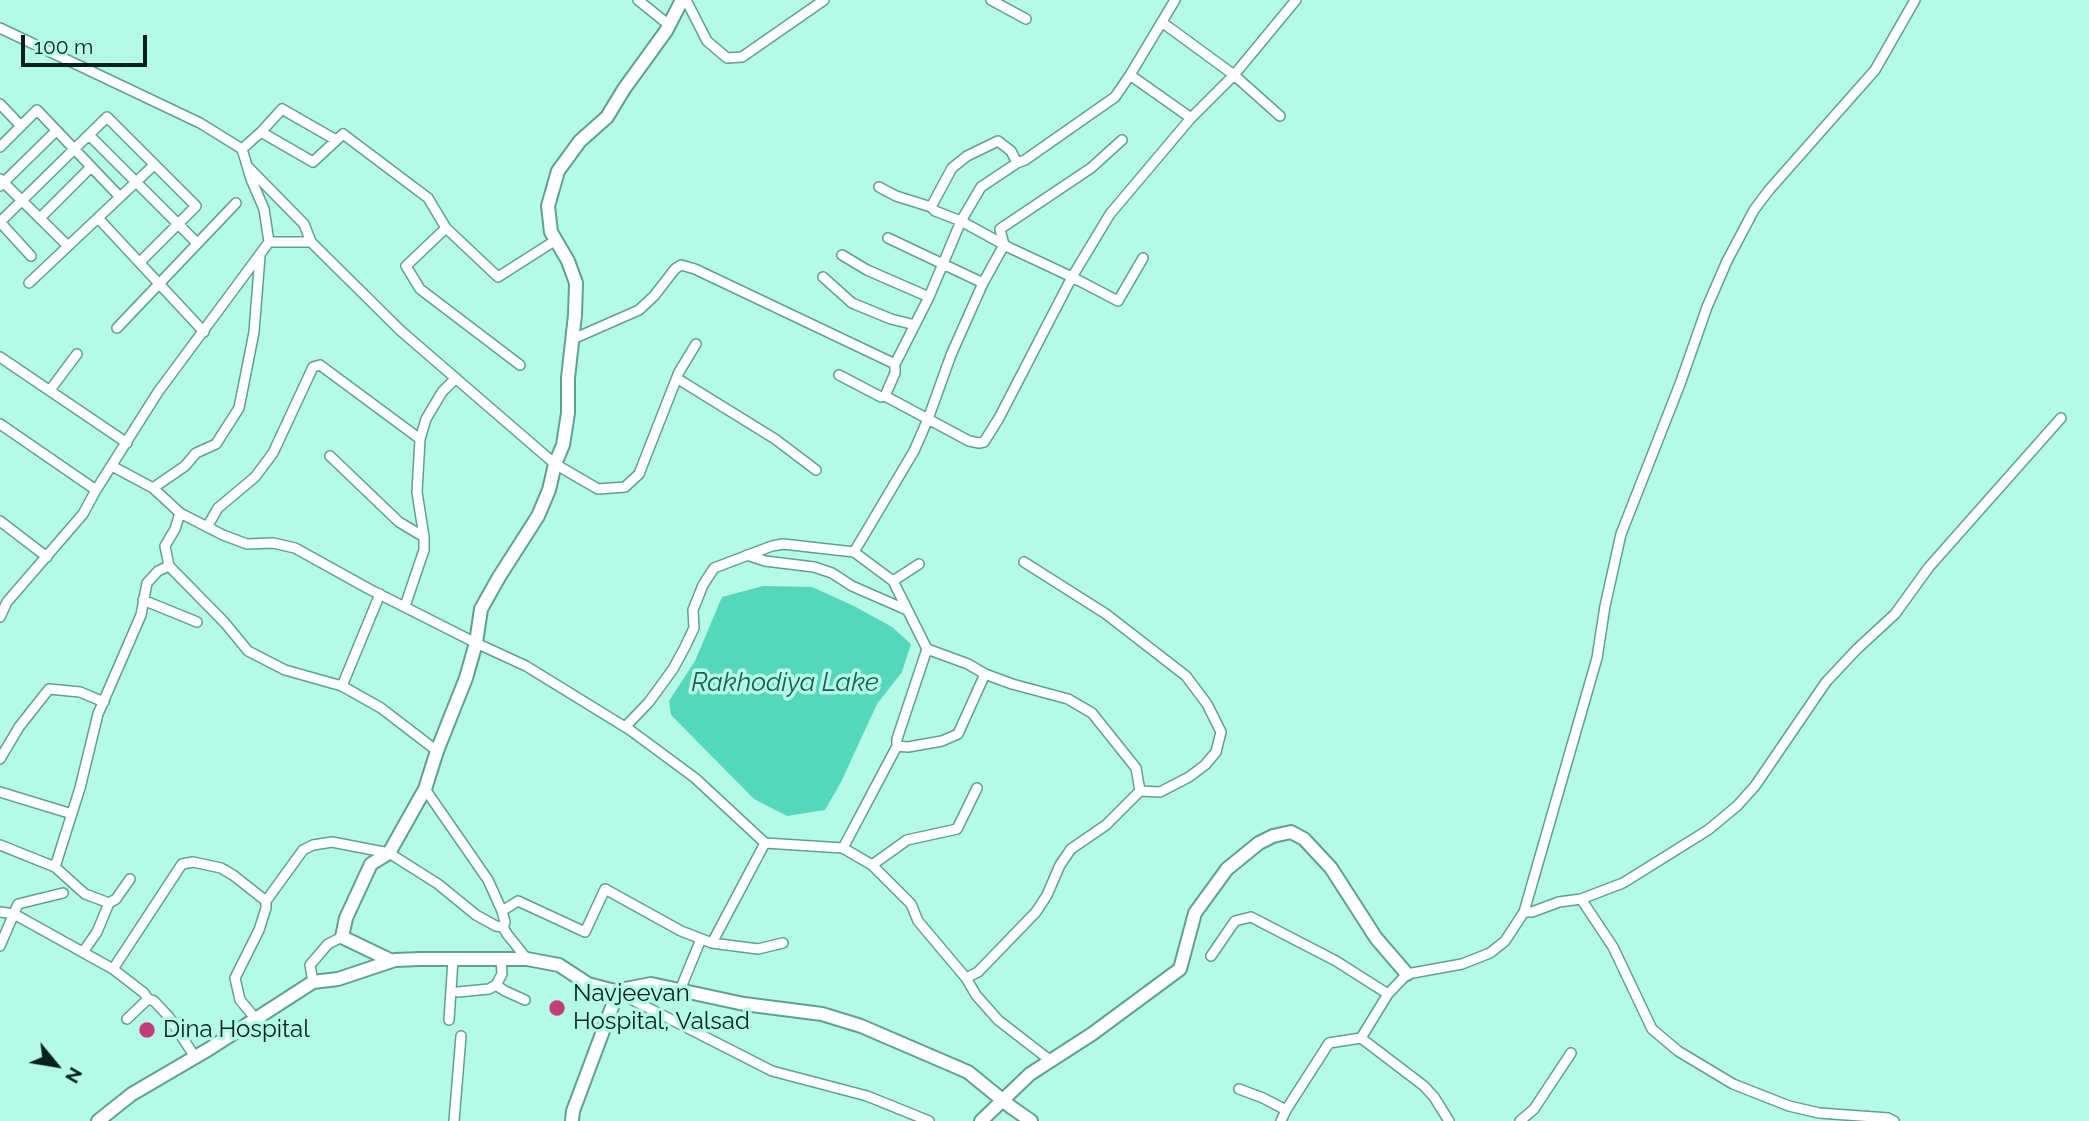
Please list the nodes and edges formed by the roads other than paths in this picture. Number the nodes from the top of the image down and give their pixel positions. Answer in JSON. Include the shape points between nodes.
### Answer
{"nodes":[{"id":1,"x":638,"y":0,"type":"edge"},
{"id":2,"x":684,"y":0,"type":"edge"},
{"id":3,"x":824,"y":0,"type":"edge"},
{"id":4,"x":991,"y":0,"type":"edge"},
{"id":5,"x":1175,"y":0,"type":"edge"},
{"id":6,"x":1296,"y":0,"type":"edge"},
{"id":7,"x":1915,"y":0,"type":"edge"},
{"id":8,"x":1026,"y":19,"type":"dead end"},
{"id":9,"x":1163,"y":23,"type":"junction"},
{"id":10,"x":669,"y":25,"type":"junction"},
{"id":11,"x":0,"y":28,"type":"edge"},
{"id":12,"x":1130,"y":75,"type":"junction"},
{"id":13,"x":1234,"y":75,"type":"junction"},
{"id":14,"x":2,"y":110,"type":"edge"},
{"id":15,"x":1280,"y":116,"type":"dead end"},
{"id":16,"x":1191,"y":118,"type":"junction"},
{"id":17,"x":21,"y":126,"type":"junction"},
{"id":18,"x":57,"y":131,"type":"junction"},
{"id":19,"x":261,"y":132,"type":"junction"},
{"id":20,"x":89,"y":135,"type":"junction"},
{"id":21,"x":336,"y":140,"type":"junction"},
{"id":22,"x":1122,"y":140,"type":"dead end"},
{"id":23,"x":0,"y":148,"type":"edge"},
{"id":24,"x":74,"y":149,"type":"junction"},
{"id":25,"x":242,"y":149,"type":"junction"},
{"id":26,"x":1017,"y":163,"type":"junction"},
{"id":27,"x":154,"y":165,"type":"junction"},
{"id":28,"x":247,"y":166,"type":"junction"},
{"id":29,"x":91,"y":167,"type":"junction"},
{"id":30,"x":1,"y":183,"type":"edge"},
{"id":31,"x":135,"y":183,"type":"junction"},
{"id":32,"x":879,"y":187,"type":"dead end"},
{"id":33,"x":120,"y":197,"type":"junction"},
{"id":34,"x":21,"y":200,"type":"junction"},
{"id":35,"x":236,"y":203,"type":"dead end"},
{"id":36,"x":931,"y":207,"type":"junction"},
{"id":37,"x":40,"y":218,"type":"junction"},
{"id":38,"x":98,"y":218,"type":"junction"},
{"id":39,"x":961,"y":221,"type":"junction"},
{"id":40,"x":0,"y":222,"type":"edge"},
{"id":41,"x":178,"y":224,"type":"junction"},
{"id":42,"x":446,"y":228,"type":"junction"},
{"id":43,"x":888,"y":238,"type":"dead end"},
{"id":44,"x":556,"y":240,"type":"junction"},
{"id":45,"x":269,"y":242,"type":"junction"},
{"id":46,"x":311,"y":242,"type":"junction"},
{"id":47,"x":197,"y":243,"type":"junction"},
{"id":48,"x":1004,"y":245,"type":"junction"},
{"id":49,"x":68,"y":246,"type":"junction"},
{"id":50,"x":260,"y":254,"type":"junction"},
{"id":51,"x":842,"y":255,"type":"dead end"},
{"id":52,"x":31,"y":256,"type":"dead end"},
{"id":53,"x":1143,"y":258,"type":"dead end"},
{"id":54,"x":140,"y":262,"type":"junction"},
{"id":55,"x":942,"y":264,"type":"junction"},
{"id":56,"x":823,"y":277,"type":"dead end"},
{"id":57,"x":1072,"y":277,"type":"junction"},
{"id":58,"x":29,"y":283,"type":"dead end"},
{"id":59,"x":159,"y":283,"type":"junction"},
{"id":60,"x":983,"y":283,"type":"junction"},
{"id":61,"x":929,"y":297,"type":"junction"},
{"id":62,"x":915,"y":325,"type":"junction"},
{"id":63,"x":117,"y":328,"type":"dead end"},
{"id":64,"x":204,"y":332,"type":"junction"},
{"id":65,"x":573,"y":338,"type":"junction"},
{"id":66,"x":696,"y":344,"type":"dead end"},
{"id":67,"x":77,"y":354,"type":"dead end"},
{"id":68,"x":0,"y":357,"type":"edge"},
{"id":69,"x":895,"y":364,"type":"junction"},
{"id":70,"x":520,"y":365,"type":"dead end"},
{"id":71,"x":839,"y":375,"type":"dead end"},
{"id":72,"x":456,"y":378,"type":"junction"},
{"id":73,"x":678,"y":379,"type":"junction"},
{"id":74,"x":50,"y":390,"type":"junction"},
{"id":75,"x":885,"y":396,"type":"junction"},
{"id":76,"x":2061,"y":418,"type":"dead end"},
{"id":77,"x":928,"y":419,"type":"junction"},
{"id":78,"x":0,"y":424,"type":"edge"},
{"id":79,"x":420,"y":439,"type":"junction"},
{"id":80,"x":127,"y":443,"type":"junction"},
{"id":81,"x":330,"y":456,"type":"dead end"},
{"id":82,"x":555,"y":464,"type":"junction"},
{"id":83,"x":112,"y":466,"type":"junction"},
{"id":84,"x":816,"y":470,"type":"dead end"},
{"id":85,"x":153,"y":488,"type":"junction"},
{"id":86,"x":96,"y":490,"type":"junction"},
{"id":87,"x":180,"y":513,"type":"junction"},
{"id":88,"x":0,"y":520,"type":"edge"},
{"id":89,"x":207,"y":527,"type":"junction"},
{"id":90,"x":424,"y":537,"type":"junction"},
{"id":91,"x":854,"y":552,"type":"junction"},
{"id":92,"x":747,"y":555,"type":"junction"},
{"id":93,"x":47,"y":557,"type":"junction"},
{"id":94,"x":1024,"y":562,"type":"dead end"},
{"id":95,"x":919,"y":564,"type":"dead end"},
{"id":96,"x":169,"y":566,"type":"junction"},
{"id":97,"x":893,"y":581,"type":"junction"},
{"id":98,"x":380,"y":594,"type":"junction"},
{"id":99,"x":3,"y":599,"type":"edge"},
{"id":100,"x":143,"y":600,"type":"junction"},
{"id":101,"x":405,"y":606,"type":"junction"},
{"id":102,"x":907,"y":610,"type":"junction"},
{"id":103,"x":0,"y":617,"type":"edge"},
{"id":104,"x":197,"y":622,"type":"dead end"},
{"id":105,"x":476,"y":643,"type":"junction"},
{"id":106,"x":927,"y":649,"type":"junction"},
{"id":107,"x":985,"y":674,"type":"junction"},
{"id":108,"x":342,"y":685,"type":"junction"},
{"id":109,"x":104,"y":702,"type":"junction"},
{"id":110,"x":625,"y":727,"type":"junction"},
{"id":111,"x":897,"y":746,"type":"junction"},
{"id":112,"x":437,"y":751,"type":"junction"},
{"id":113,"x":0,"y":759,"type":"edge"},
{"id":114,"x":977,"y":788,"type":"dead end"},
{"id":115,"x":425,"y":789,"type":"junction"},
{"id":116,"x":1140,"y":791,"type":"junction"},
{"id":117,"x":0,"y":792,"type":"edge"},
{"id":118,"x":72,"y":814,"type":"junction"},
{"id":119,"x":765,"y":843,"type":"junction"},
{"id":120,"x":0,"y":845,"type":"edge"},
{"id":121,"x":843,"y":848,"type":"junction"},
{"id":122,"x":389,"y":853,"type":"junction"},
{"id":123,"x":872,"y":865,"type":"junction"},
{"id":124,"x":55,"y":867,"type":"junction"},
{"id":125,"x":130,"y":879,"type":"dead end"},
{"id":126,"x":63,"y":893,"type":"dead end"},
{"id":127,"x":1581,"y":899,"type":"junction"},
{"id":128,"x":266,"y":901,"type":"junction"},
{"id":129,"x":109,"y":903,"type":"junction"},
{"id":130,"x":502,"y":911,"type":"junction"},
{"id":131,"x":0,"y":912,"type":"edge"},
{"id":132,"x":1524,"y":912,"type":"junction"},
{"id":133,"x":14,"y":914,"type":"junction"},
{"id":134,"x":503,"y":927,"type":"junction"},
{"id":135,"x":342,"y":937,"type":"junction"},
{"id":136,"x":701,"y":939,"type":"junction"},
{"id":137,"x":712,"y":943,"type":"junction"},
{"id":138,"x":783,"y":943,"type":"dead end"},
{"id":139,"x":0,"y":946,"type":"edge"},
{"id":140,"x":83,"y":952,"type":"junction"},
{"id":141,"x":1211,"y":956,"type":"dead end"},
{"id":142,"x":501,"y":959,"type":"junction"},
{"id":143,"x":527,"y":959,"type":"junction"},
{"id":144,"x":453,"y":960,"type":"junction"},
{"id":145,"x":392,"y":961,"type":"junction"},
{"id":146,"x":113,"y":969,"type":"junction"},
{"id":147,"x":1407,"y":974,"type":"junction"},
{"id":148,"x":966,"y":978,"type":"junction"},
{"id":149,"x":313,"y":982,"type":"junction"},
{"id":150,"x":496,"y":985,"type":"junction"},
{"id":151,"x":680,"y":990,"type":"junction"},
{"id":152,"x":615,"y":991,"type":"junction"},
{"id":153,"x":458,"y":992,"type":"dead end"},
{"id":154,"x":1388,"y":994,"type":"junction"},
{"id":155,"x":148,"y":999,"type":"junction"},
{"id":156,"x":525,"y":1000,"type":"dead end"},
{"id":157,"x":127,"y":1019,"type":"dead end"},
{"id":158,"x":256,"y":1019,"type":"junction"},
{"id":159,"x":449,"y":1020,"type":"dead end"},
{"id":160,"x":461,"y":1035,"type":"dead end"},
{"id":161,"x":1361,"y":1038,"type":"junction"},
{"id":162,"x":1571,"y":1054,"type":"dead end"},
{"id":163,"x":195,"y":1058,"type":"junction"},
{"id":164,"x":1051,"y":1061,"type":"junction"},
{"id":165,"x":1239,"y":1089,"type":"dead end"},
{"id":166,"x":1003,"y":1101,"type":"junction"},
{"id":167,"x":1286,"y":1110,"type":"junction"},
{"id":168,"x":99,"y":1121,"type":"edge"},
{"id":169,"x":454,"y":1121,"type":"edge"},
{"id":170,"x":572,"y":1121,"type":"edge"},
{"id":171,"x":929,"y":1121,"type":"edge"},
{"id":172,"x":981,"y":1121,"type":"edge"},
{"id":173,"x":1031,"y":1121,"type":"edge"},
{"id":174,"x":1282,"y":1121,"type":"edge"},
{"id":175,"x":1449,"y":1121,"type":"edge"},
{"id":176,"x":1520,"y":1121,"type":"edge"},
{"id":177,"x":1894,"y":1121,"type":"edge"}],
"edges":[{"from":1,"to":10,"type":"street"},
{"from":2,"to":3,"type":"street","via":[[707,41],[727,58],[742,57]]},
{"from":2,"to":10,"type":"street"},
{"from":4,"to":8,"type":"street"},
{"from":5,"to":9,"type":"street"},
{"from":6,"to":13,"type":"street"},
{"from":7,"to":132,"type":"street","via":[[1875,70],[1754,210],[1712,295],[1621,534],[1597,658]]},
{"from":9,"to":12,"type":"street"},
{"from":9,"to":13,"type":"street"},
{"from":10,"to":44,"type":"street","via":[[607,117],[580,141],[558,171],[548,206]]},
{"from":11,"to":25,"type":"street","via":[[200,123]]},
{"from":12,"to":16,"type":"street"},
{"from":12,"to":26,"type":"street","via":[[1115,97]]},
{"from":13,"to":15,"type":"street"},
{"from":13,"to":16,"type":"street"},
{"from":14,"to":17,"type":"street"},
{"from":16,"to":57,"type":"street","via":[[1110,214]]},
{"from":17,"to":18,"type":"street","via":[[37,110]]},
{"from":17,"to":23,"type":"street"},
{"from":18,"to":24,"type":"street"},
{"from":18,"to":30,"type":"street"},
{"from":19,"to":21,"type":"street","via":[[313,162]]},
{"from":19,"to":21,"type":"street","via":[[282,109]]},
{"from":19,"to":25,"type":"street"},
{"from":20,"to":24,"type":"street"},
{"from":20,"to":27,"type":"street","via":[[107,117]]},
{"from":20,"to":31,"type":"street"},
{"from":21,"to":42,"type":"street","via":[[343,134],[428,198]]},
{"from":22,"to":48,"type":"street","via":[[1091,168],[1000,229]]},
{"from":24,"to":29,"type":"street"},
{"from":24,"to":34,"type":"street"},
{"from":25,"to":28,"type":"street"},
{"from":26,"to":36,"type":"street","via":[[998,141],[967,156],[952,167]]},
{"from":26,"to":39,"type":"street","via":[[981,187]]},
{"from":27,"to":31,"type":"street"},
{"from":27,"to":41,"type":"street","via":[[196,206]]},
{"from":28,"to":45,"type":"street","via":[[264,209]]},
{"from":28,"to":46,"type":"street","via":[[304,224]]},
{"from":29,"to":33,"type":"street"},
{"from":29,"to":37,"type":"street"},
{"from":30,"to":34,"type":"street"},
{"from":31,"to":33,"type":"street"},
{"from":31,"to":41,"type":"street"},
{"from":32,"to":36,"type":"street"},
{"from":33,"to":38,"type":"street"},
{"from":34,"to":37,"type":"street"},
{"from":34,"to":40,"type":"street"},
{"from":35,"to":47,"type":"street"},
{"from":36,"to":39,"type":"street"},
{"from":37,"to":49,"type":"street"},
{"from":38,"to":49,"type":"street"},
{"from":38,"to":54,"type":"street"},
{"from":39,"to":48,"type":"street"},
{"from":39,"to":55,"type":"street"},
{"from":40,"to":52,"type":"street"},
{"from":41,"to":47,"type":"street"},
{"from":41,"to":54,"type":"street"},
{"from":42,"to":44,"type":"street","via":[[498,276]]},
{"from":42,"to":70,"type":"street","via":[[406,266],[420,289]]},
{"from":43,"to":55,"type":"street"},
{"from":44,"to":65,"type":"street","via":[[576,283]]},
{"from":45,"to":46,"type":"street"},
{"from":45,"to":50,"type":"street"},
{"from":46,"to":72,"type":"street"},
{"from":47,"to":59,"type":"street"},
{"from":48,"to":57,"type":"street"},
{"from":48,"to":60,"type":"street"},
{"from":49,"to":58,"type":"street"},
{"from":50,"to":64,"type":"street"},
{"from":50,"to":85,"type":"street","via":[[254,332],[239,408],[216,444],[196,453]]},
{"from":51,"to":61,"type":"street"},
{"from":53,"to":57,"type":"street","via":[[1118,301]]},
{"from":54,"to":59,"type":"street"},
{"from":55,"to":60,"type":"street"},
{"from":55,"to":61,"type":"street"},
{"from":56,"to":62,"type":"street","via":[[852,303]]},
{"from":57,"to":77,"type":"street","via":[[984,442],[969,441]]},
{"from":59,"to":63,"type":"street"},
{"from":59,"to":64,"type":"street"},
{"from":60,"to":77,"type":"street"},
{"from":61,"to":62,"type":"street"},
{"from":62,"to":69,"type":"street"},
{"from":64,"to":80,"type":"street","via":[[158,392]]},
{"from":65,"to":69,"type":"street","via":[[639,310],[681,265]]},
{"from":65,"to":82,"type":"street","via":[[568,413]]},
{"from":66,"to":73,"type":"street"},
{"from":67,"to":74,"type":"street"},
{"from":68,"to":74,"type":"street"},
{"from":69,"to":75,"type":"street"},
{"from":71,"to":75,"type":"street"},
{"from":72,"to":79,"type":"street","via":[[426,419]]},
{"from":72,"to":82,"type":"street"},
{"from":73,"to":82,"type":"street","via":[[639,474],[625,486],[598,489]]},
{"from":73,"to":84,"type":"street"},
{"from":74,"to":80,"type":"street"},
{"from":75,"to":77,"type":"street"},
{"from":76,"to":127,"type":"street","via":[[1929,567],[1895,614],[1826,681],[1737,806],[1708,830],[1623,883]]},
{"from":77,"to":91,"type":"street"},
{"from":78,"to":86,"type":"street"},
{"from":79,"to":89,"type":"street","via":[[320,366],[313,367],[274,453],[255,477],[218,508]]},
{"from":79,"to":90,"type":"street","via":[[417,492]]},
{"from":80,"to":83,"type":"street"},
{"from":81,"to":90,"type":"street","via":[[399,522]]},
{"from":82,"to":105,"type":"street","via":[[538,516],[481,609]]},
{"from":83,"to":85,"type":"street"},
{"from":83,"to":86,"type":"street"},
{"from":85,"to":87,"type":"street"},
{"from":86,"to":93,"type":"street"},
{"from":87,"to":89,"type":"street"},
{"from":87,"to":96,"type":"street","via":[[165,546]]},
{"from":88,"to":93,"type":"street"},
{"from":89,"to":98,"type":"street","via":[[247,544],[295,548]]},
{"from":90,"to":101,"type":"street"},
{"from":91,"to":92,"type":"street","via":[[783,544]]},
{"from":91,"to":97,"type":"street"},
{"from":92,"to":102,"type":"street","via":[[832,573]]},
{"from":92,"to":110,"type":"street","via":[[714,568],[693,610],[694,628],[685,648],[649,702]]},
{"from":93,"to":99,"type":"street"},
{"from":94,"to":116,"type":"street","via":[[1106,614],[1186,676],[1207,704],[1221,732],[1216,752],[1189,777],[1160,792]]},
{"from":95,"to":97,"type":"street"},
{"from":96,"to":100,"type":"street","via":[[147,583]]},
{"from":96,"to":108,"type":"street","via":[[248,651],[285,670]]},
{"from":97,"to":102,"type":"street"},
{"from":98,"to":101,"type":"street"},
{"from":98,"to":108,"type":"street"},
{"from":99,"to":103,"type":"street"},
{"from":100,"to":104,"type":"street"},
{"from":100,"to":109,"type":"street"},
{"from":101,"to":105,"type":"street"},
{"from":102,"to":106,"type":"street"},
{"from":105,"to":110,"type":"street","via":[[526,666]]},
{"from":105,"to":112,"type":"street"},
{"from":106,"to":107,"type":"street"},
{"from":106,"to":111,"type":"street"},
{"from":107,"to":111,"type":"street","via":[[958,734],[942,741]]},
{"from":107,"to":116,"type":"street","via":[[1068,699],[1092,713],[1136,768]]},
{"from":108,"to":112,"type":"street"},
{"from":109,"to":113,"type":"street","via":[[80,692],[49,689]]},
{"from":109,"to":118,"type":"street"},
{"from":110,"to":119,"type":"street","via":[[695,778]]},
{"from":111,"to":121,"type":"street"},
{"from":112,"to":115,"type":"street"},
{"from":114,"to":123,"type":"street","via":[[957,829],[907,840]]},
{"from":115,"to":122,"type":"street"},
{"from":115,"to":130,"type":"street","via":[[488,880]]},
{"from":116,"to":148,"type":"street","via":[[1106,825],[1071,849],[1036,912],[978,972]]},
{"from":117,"to":118,"type":"street"},
{"from":118,"to":124,"type":"street"},
{"from":119,"to":121,"type":"street"},
{"from":119,"to":137,"type":"street"},
{"from":120,"to":124,"type":"street"},
{"from":121,"to":123,"type":"street"},
{"from":122,"to":128,"type":"street","via":[[332,842],[313,845],[303,850]]},
{"from":122,"to":134,"type":"street","via":[[476,915]]},
{"from":122,"to":135,"type":"street","via":[[371,864]]},
{"from":123,"to":148,"type":"street","via":[[911,904],[918,921]]},
{"from":124,"to":129,"type":"street","via":[[85,894]]},
{"from":125,"to":129,"type":"street"},
{"from":126,"to":133,"type":"street","via":[[18,904]]},
{"from":127,"to":132,"type":"street"},
{"from":127,"to":177,"type":"street","via":[[1613,947],[1651,1029],[1678,1051],[1733,1084],[1788,1107]]},
{"from":128,"to":146,"type":"street","via":[[221,868],[183,864]]},
{"from":128,"to":158,"type":"street","via":[[259,930],[235,978],[240,1000]]},
{"from":129,"to":140,"type":"street"},
{"from":130,"to":134,"type":"street"},
{"from":130,"to":136,"type":"street","via":[[518,901],[585,932],[605,889]]},
{"from":131,"to":133,"type":"street"},
{"from":132,"to":147,"type":"street","via":[[1505,941],[1490,953],[1462,964]]},
{"from":133,"to":139,"type":"street"},
{"from":133,"to":140,"type":"street"},
{"from":134,"to":143,"type":"street"},
{"from":135,"to":145,"type":"street"},
{"from":135,"to":149,"type":"street","via":[[328,944],[310,965]]},
{"from":136,"to":137,"type":"street"},
{"from":136,"to":151,"type":"street"},
{"from":137,"to":138,"type":"street","via":[[758,949]]},
{"from":140,"to":146,"type":"street"},
{"from":141,"to":154,"type":"street","via":[[1235,921],[1251,917]]},
{"from":142,"to":143,"type":"street"},
{"from":142,"to":144,"type":"street"},
{"from":142,"to":150,"type":"street","via":[[502,974]]},
{"from":143,"to":152,"type":"street","via":[[559,965],[588,984]]},
{"from":144,"to":145,"type":"street"},
{"from":144,"to":159,"type":"street"},
{"from":145,"to":149,"type":"street","via":[[338,979]]},
{"from":146,"to":155,"type":"street"},
{"from":147,"to":154,"type":"street"},
{"from":147,"to":164,"type":"street","via":[[1376,938],[1331,867],[1304,839],[1291,832],[1273,836],[1227,869],[1195,912],[1180,969]]},
{"from":148,"to":164,"type":"street","via":[[998,1020]]},
{"from":149,"to":158,"type":"street"},
{"from":150,"to":153,"type":"street"},
{"from":150,"to":156,"type":"street"},
{"from":151,"to":152,"type":"street","via":[[651,984]]},
{"from":151,"to":166,"type":"street","via":[[822,1014],[862,1026],[968,1072]]},
{"from":152,"to":170,"type":"street"},
{"from":152,"to":171,"type":"street","via":[[772,1071],[867,1096]]},
{"from":154,"to":161,"type":"street"},
{"from":155,"to":157,"type":"street"},
{"from":155,"to":163,"type":"street","via":[[169,1017]]},
{"from":158,"to":163,"type":"street"},
{"from":160,"to":169,"type":"street"},
{"from":161,"to":167,"type":"street","via":[[1329,1043]]},
{"from":161,"to":175,"type":"street","via":[[1424,1086]]},
{"from":162,"to":176,"type":"street","via":[[1534,1109]]},
{"from":163,"to":168,"type":"street","via":[[132,1094]]},
{"from":164,"to":166,"type":"street"},
{"from":165,"to":167,"type":"street"},
{"from":166,"to":172,"type":"street"},
{"from":166,"to":173,"type":"street"},
{"from":167,"to":174,"type":"street"}]}
